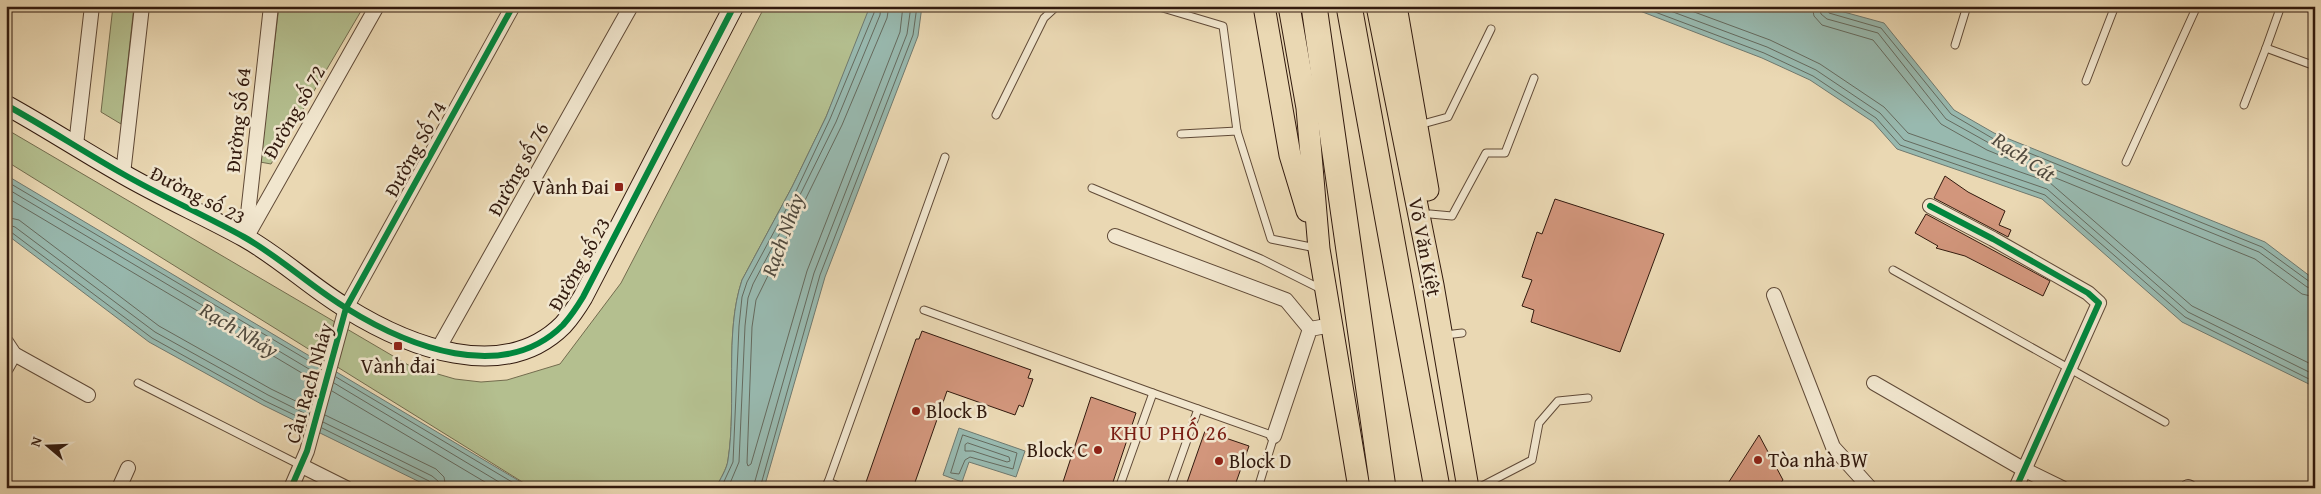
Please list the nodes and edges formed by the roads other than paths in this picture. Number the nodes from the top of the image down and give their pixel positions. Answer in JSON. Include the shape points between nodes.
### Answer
{"nodes":[{"id":1,"x":92,"y":6,"type":"edge"},
{"id":2,"x":142,"y":6,"type":"edge"},
{"id":3,"x":271,"y":6,"type":"edge"},
{"id":4,"x":377,"y":6,"type":"edge"},
{"id":5,"x":513,"y":6,"type":"edge"},
{"id":6,"x":632,"y":6,"type":"edge"},
{"id":7,"x":734,"y":6,"type":"edge"},
{"id":8,"x":1057,"y":6,"type":"edge"},
{"id":9,"x":1156,"y":6,"type":"edge"},
{"id":10,"x":1264,"y":6,"type":"edge"},
{"id":11,"x":1289,"y":6,"type":"edge"},
{"id":12,"x":1314,"y":6,"type":"edge"},
{"id":13,"x":1349,"y":6,"type":"edge"},
{"id":14,"x":1377,"y":6,"type":"edge"},
{"id":15,"x":1396,"y":6,"type":"edge"},
{"id":16,"x":1967,"y":6,"type":"edge"},
{"id":17,"x":2115,"y":6,"type":"edge"},
{"id":18,"x":2197,"y":6,"type":"edge"},
{"id":19,"x":2281,"y":6,"type":"edge"},
{"id":20,"x":1491,"y":29,"type":"dead end"},
{"id":21,"x":1955,"y":45,"type":"dead end"},
{"id":22,"x":2266,"y":48,"type":"junction"},
{"id":23,"x":2315,"y":66,"type":"edge"},
{"id":24,"x":1534,"y":78,"type":"dead end"},
{"id":25,"x":2086,"y":81,"type":"dead end"},
{"id":26,"x":6,"y":105,"type":"edge"},
{"id":27,"x":2244,"y":106,"type":"dead end"},
{"id":28,"x":996,"y":115,"type":"dead end"},
{"id":29,"x":1416,"y":126,"type":"junction"},
{"id":30,"x":1237,"y":131,"type":"junction"},
{"id":31,"x":1181,"y":134,"type":"dead end"},
{"id":32,"x":76,"y":145,"type":"junction"},
{"id":33,"x":945,"y":157,"type":"dead end"},
{"id":34,"x":2126,"y":162,"type":"dead end"},
{"id":35,"x":123,"y":174,"type":"junction"},
{"id":36,"x":1092,"y":188,"type":"dead end"},
{"id":37,"x":1930,"y":206,"type":"dead end"},
{"id":38,"x":1430,"y":214,"type":"junction"},
{"id":39,"x":1115,"y":236,"type":"dead end"},
{"id":40,"x":246,"y":238,"type":"junction"},
{"id":41,"x":1319,"y":249,"type":"junction"},
{"id":42,"x":1894,"y":270,"type":"dead end"},
{"id":43,"x":1433,"y":285,"type":"junction"},
{"id":44,"x":1326,"y":291,"type":"junction"},
{"id":45,"x":1774,"y":295,"type":"dead end"},
{"id":46,"x":346,"y":308,"type":"junction"},
{"id":47,"x":924,"y":310,"type":"dead end"},
{"id":48,"x":1332,"y":325,"type":"junction"},
{"id":49,"x":1310,"y":329,"type":"junction"},
{"id":50,"x":6,"y":342,"type":"edge"},
{"id":51,"x":437,"y":350,"type":"junction"},
{"id":52,"x":14,"y":354,"type":"junction"},
{"id":53,"x":6,"y":368,"type":"edge"},
{"id":54,"x":2068,"y":370,"type":"junction"},
{"id":55,"x":138,"y":382,"type":"dead end"},
{"id":56,"x":1874,"y":382,"type":"dead end"},
{"id":57,"x":1152,"y":393,"type":"junction"},
{"id":58,"x":88,"y":395,"type":"dead end"},
{"id":59,"x":1588,"y":398,"type":"dead end"},
{"id":60,"x":1198,"y":409,"type":"junction"},
{"id":61,"x":2165,"y":422,"type":"dead end"},
{"id":62,"x":1274,"y":436,"type":"junction"},
{"id":63,"x":302,"y":466,"type":"junction"},
{"id":64,"x":128,"y":468,"type":"dead end"},
{"id":65,"x":2022,"y":469,"type":"junction"},
{"id":66,"x":827,"y":485,"type":"edge"},
{"id":67,"x":119,"y":488,"type":"edge"},
{"id":68,"x":291,"y":488,"type":"edge"},
{"id":69,"x":346,"y":488,"type":"edge"},
{"id":70,"x":843,"y":488,"type":"edge"},
{"id":71,"x":1119,"y":488,"type":"edge"},
{"id":72,"x":1170,"y":488,"type":"edge"},
{"id":73,"x":1258,"y":488,"type":"edge"},
{"id":74,"x":1359,"y":488,"type":"edge"},
{"id":75,"x":1383,"y":488,"type":"edge"},
{"id":76,"x":1437,"y":488,"type":"edge"},
{"id":77,"x":1468,"y":488,"type":"edge"},
{"id":78,"x":1478,"y":488,"type":"edge"},
{"id":79,"x":1870,"y":488,"type":"edge"},
{"id":80,"x":2016,"y":488,"type":"edge"},
{"id":81,"x":2062,"y":488,"type":"edge"}],
"edges":[{"from":1,"to":32,"type":"street"},
{"from":2,"to":35,"type":"street"},
{"from":3,"to":40,"type":"street","name":"Đường Số 64"},
{"from":4,"to":40,"type":"street","name":"Đường số 72"},
{"from":5,"to":46,"type":"street","name":"Đường Số 74"},
{"from":6,"to":51,"type":"street","name":"Đường số 76"},
{"from":7,"to":51,"type":"street","name":"Đường số 23","via":[[571,315],[553,333],[534,345],[512,352],[488,355]]},
{"from":8,"to":28,"type":"lane","via":[[1044,18]]},
{"from":9,"to":30,"type":"lane","via":[[1223,26]]},
{"from":10,"to":41,"type":"main road","via":[[1290,155]]},
{"from":11,"to":41,"type":"main road","via":[[1307,108]]},
{"from":12,"to":75,"type":"highway"},
{"from":13,"to":76,"type":"highway","name":"Võ Văn Kiệt"},
{"from":14,"to":43,"type":"main road","name":"Võ Văn Kiệt"},
{"from":15,"to":29,"type":"main road"},
{"from":16,"to":21,"type":"lane"},
{"from":17,"to":25,"type":"lane"},
{"from":18,"to":34,"type":"lane"},
{"from":19,"to":22,"type":"lane"},
{"from":20,"to":29,"type":"lane","via":[[1448,117]]},
{"from":22,"to":23,"type":"lane"},
{"from":22,"to":27,"type":"lane"},
{"from":24,"to":38,"type":"lane","via":[[1505,153],[1486,152],[1452,216]]},
{"from":26,"to":32,"type":"street","name":"Đường số 23"},
{"from":29,"to":38,"type":"main road"},
{"from":30,"to":31,"type":"lane"},
{"from":30,"to":41,"type":"lane","via":[[1271,239]]},
{"from":32,"to":35,"type":"street","name":"Đường số 23"},
{"from":33,"to":66,"type":"lane"},
{"from":35,"to":40,"type":"street","name":"Đường số 23"},
{"from":36,"to":44,"type":"lane"},
{"from":37,"to":54,"type":"street","via":[[2088,293],[2099,303]]},
{"from":38,"to":43,"type":"main road"},
{"from":39,"to":49,"type":"street","via":[[1286,300]]},
{"from":40,"to":46,"type":"street","name":"Đường số 23"},
{"from":41,"to":44,"type":"main road"},
{"from":42,"to":54,"type":"lane"},
{"from":43,"to":77,"type":"main road","name":"Võ Văn Kiệt","via":[[1452,334]]},
{"from":44,"to":48,"type":"main road"},
{"from":45,"to":79,"type":"street","via":[[1833,447]]},
{"from":46,"to":51,"type":"street","name":"Đường số 23","via":[[398,336]]},
{"from":46,"to":63,"type":"street","name":"Cầu Rạch Nhảy"},
{"from":47,"to":57,"type":"lane"},
{"from":48,"to":49,"type":"street"},
{"from":48,"to":74,"type":"main road"},
{"from":49,"to":62,"type":"street"},
{"from":50,"to":52,"type":"street"},
{"from":52,"to":53,"type":"street"},
{"from":52,"to":58,"type":"street"},
{"from":54,"to":61,"type":"lane"},
{"from":54,"to":65,"type":"street"},
{"from":55,"to":63,"type":"lane"},
{"from":56,"to":65,"type":"street"},
{"from":57,"to":60,"type":"lane"},
{"from":57,"to":71,"type":"lane"},
{"from":59,"to":78,"type":"lane","via":[[1558,401],[1539,423],[1532,460]]},
{"from":60,"to":62,"type":"lane"},
{"from":60,"to":72,"type":"lane"},
{"from":62,"to":73,"type":"lane"},
{"from":63,"to":68,"type":"street","name":"Cầu Rạch Nhảy"},
{"from":63,"to":69,"type":"street"},
{"from":64,"to":67,"type":"street"},
{"from":65,"to":80,"type":"street"},
{"from":65,"to":81,"type":"street"},
{"from":66,"to":70,"type":"lane"}]}
